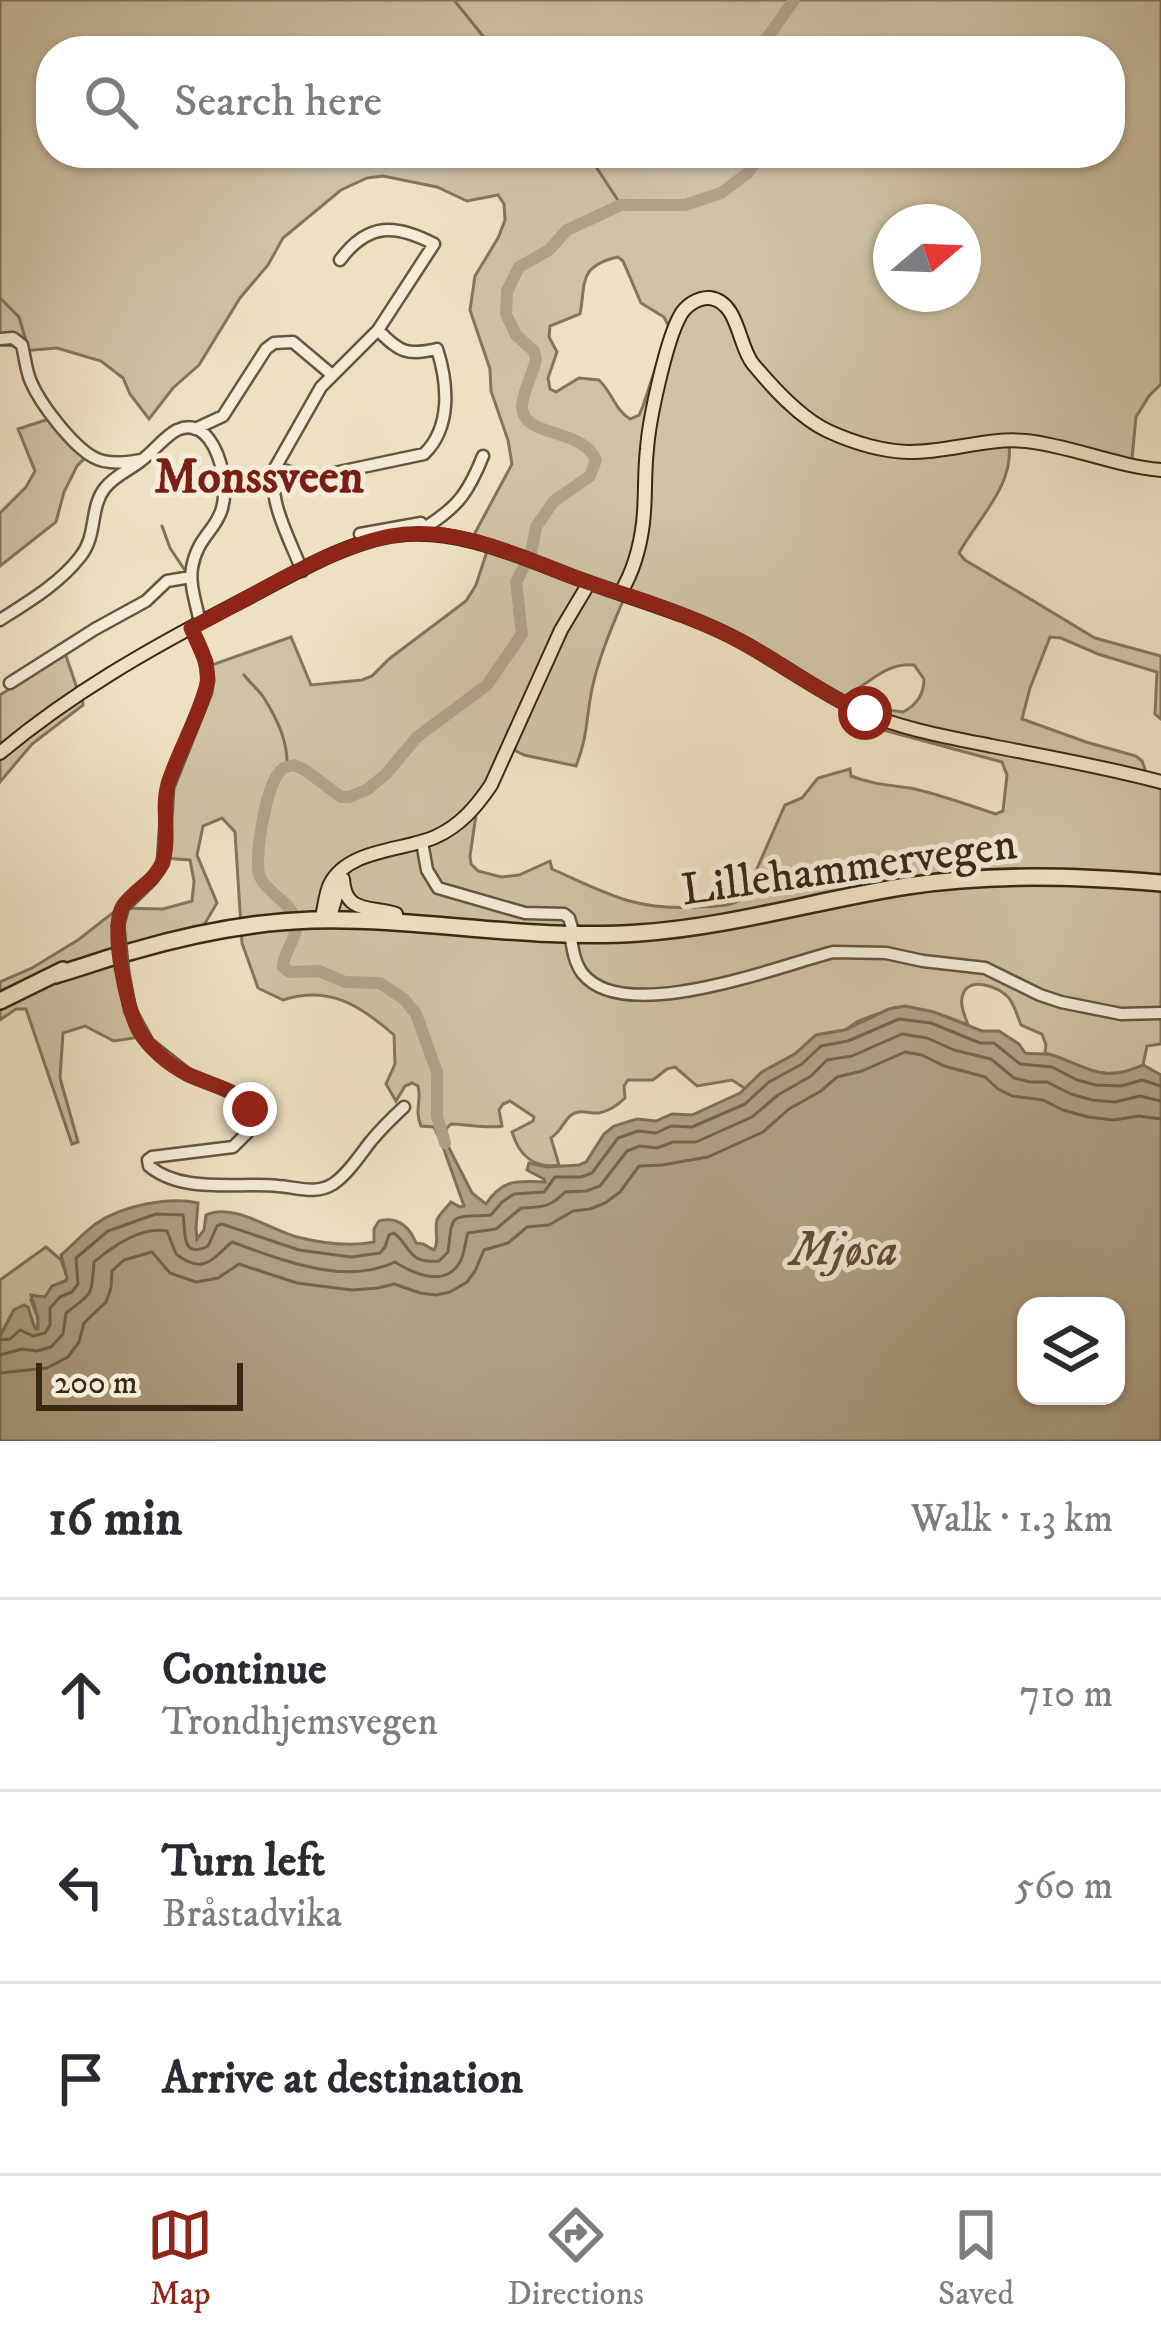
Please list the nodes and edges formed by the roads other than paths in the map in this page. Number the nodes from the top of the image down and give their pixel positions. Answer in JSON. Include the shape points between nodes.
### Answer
{"nodes":[{"id":1,"x":340,"y":260,"type":"dead end"},
{"id":2,"x":378,"y":330,"type":"junction"},
{"id":3,"x":0,"y":339,"type":"edge"},
{"id":4,"x":332,"y":374,"type":"junction"},
{"id":5,"x":195,"y":429,"type":"junction"},
{"id":6,"x":483,"y":456,"type":"dead end"},
{"id":7,"x":144,"y":459,"type":"junction"},
{"id":8,"x":275,"y":468,"type":"junction"},
{"id":9,"x":1161,"y":470,"type":"edge"},
{"id":10,"x":428,"y":531,"type":"junction"},
{"id":11,"x":360,"y":534,"type":"dead end"},
{"id":12,"x":302,"y":571,"type":"junction"},
{"id":13,"x":191,"y":577,"type":"junction"},
{"id":14,"x":589,"y":583,"type":"junction"},
{"id":15,"x":621,"y":592,"type":"junction"},
{"id":16,"x":0,"y":620,"type":"edge"},
{"id":17,"x":195,"y":625,"type":"junction"},
{"id":18,"x":10,"y":683,"type":"dead end"},
{"id":19,"x":0,"y":753,"type":"edge"},
{"id":20,"x":1161,"y":782,"type":"edge"},
{"id":21,"x":422,"y":842,"type":"junction"},
{"id":22,"x":346,"y":872,"type":"junction"},
{"id":23,"x":1161,"y":884,"type":"edge"},
{"id":24,"x":396,"y":914,"type":"junction"},
{"id":25,"x":322,"y":915,"type":"junction"},
{"id":26,"x":548,"y":932,"type":"junction"},
{"id":27,"x":0,"y":1001,"type":"edge"},
{"id":28,"x":1161,"y":1013,"type":"edge"},
{"id":29,"x":404,"y":1107,"type":"dead end"}],
"edges":[{"from":1,"to":2,"type":"street","via":[[355,242],[384,229],[434,244]]},
{"from":2,"to":4,"type":"street"},
{"from":2,"to":8,"type":"street","via":[[406,352],[437,349],[448,392],[433,446],[320,476]]},
{"from":3,"to":7,"type":"street","via":[[22,345],[35,389],[86,452],[104,461]]},
{"from":4,"to":5,"type":"street","via":[[293,341],[274,343],[223,416]]},
{"from":4,"to":8,"type":"street"},
{"from":5,"to":7,"type":"street","via":[[181,428]]},
{"from":5,"to":13,"type":"street","via":[[218,452],[224,508]]},
{"from":6,"to":10,"type":"street","via":[[470,490]]},
{"from":7,"to":16,"type":"street","via":[[102,492],[91,542],[73,566]]},
{"from":8,"to":12,"type":"street","via":[[277,505]]},
{"from":9,"to":15,"type":"main road","via":[[1028,441],[910,452],[848,440],[812,423],[753,364],[724,305],[702,299],[688,305],[673,335],[649,432],[638,551]]},
{"from":10,"to":11,"type":"street","via":[[421,523]]},
{"from":10,"to":12,"type":"main road","via":[[363,544]]},
{"from":10,"to":14,"type":"main road"},
{"from":12,"to":17,"type":"main road"},
{"from":13,"to":17,"type":"street"},
{"from":13,"to":18,"type":"street","via":[[167,581]]},
{"from":14,"to":15,"type":"main road"},
{"from":14,"to":21,"type":"main road","via":[[490,785],[466,817]]},
{"from":15,"to":20,"type":"main road","via":[[721,631],[895,724]]},
{"from":17,"to":19,"type":"main road","via":[[59,706]]},
{"from":17,"to":29,"type":"street","bridge":true,"via":[[206,692],[167,787],[163,863],[123,907],[123,972],[130,1010],[148,1043],[187,1074],[236,1094],[251,1117],[233,1147],[152,1157],[149,1166],[213,1186],[327,1187]]},
{"from":21,"to":22,"type":"main road","via":[[369,856]]},
{"from":21,"to":28,"type":"street","via":[[438,888],[525,913],[564,914],[584,976],[602,988],[681,993],[859,951],[985,968],[1061,1002]]},
{"from":22,"to":24,"type":"main road","via":[[346,896],[357,906]]},
{"from":22,"to":25,"type":"main road"},
{"from":23,"to":26,"type":"highway","name":"Lillehammervegen","via":[[974,878],[694,928]]},
{"from":24,"to":25,"type":"highway","name":"Lillehammervegen"},
{"from":24,"to":26,"type":"highway","name":"Lillehammervegen"},
{"from":25,"to":26,"type":"highway","name":"Lillehammervegen"},
{"from":25,"to":27,"type":"highway","name":"Lillehammervegen","via":[[149,946]]}]}
